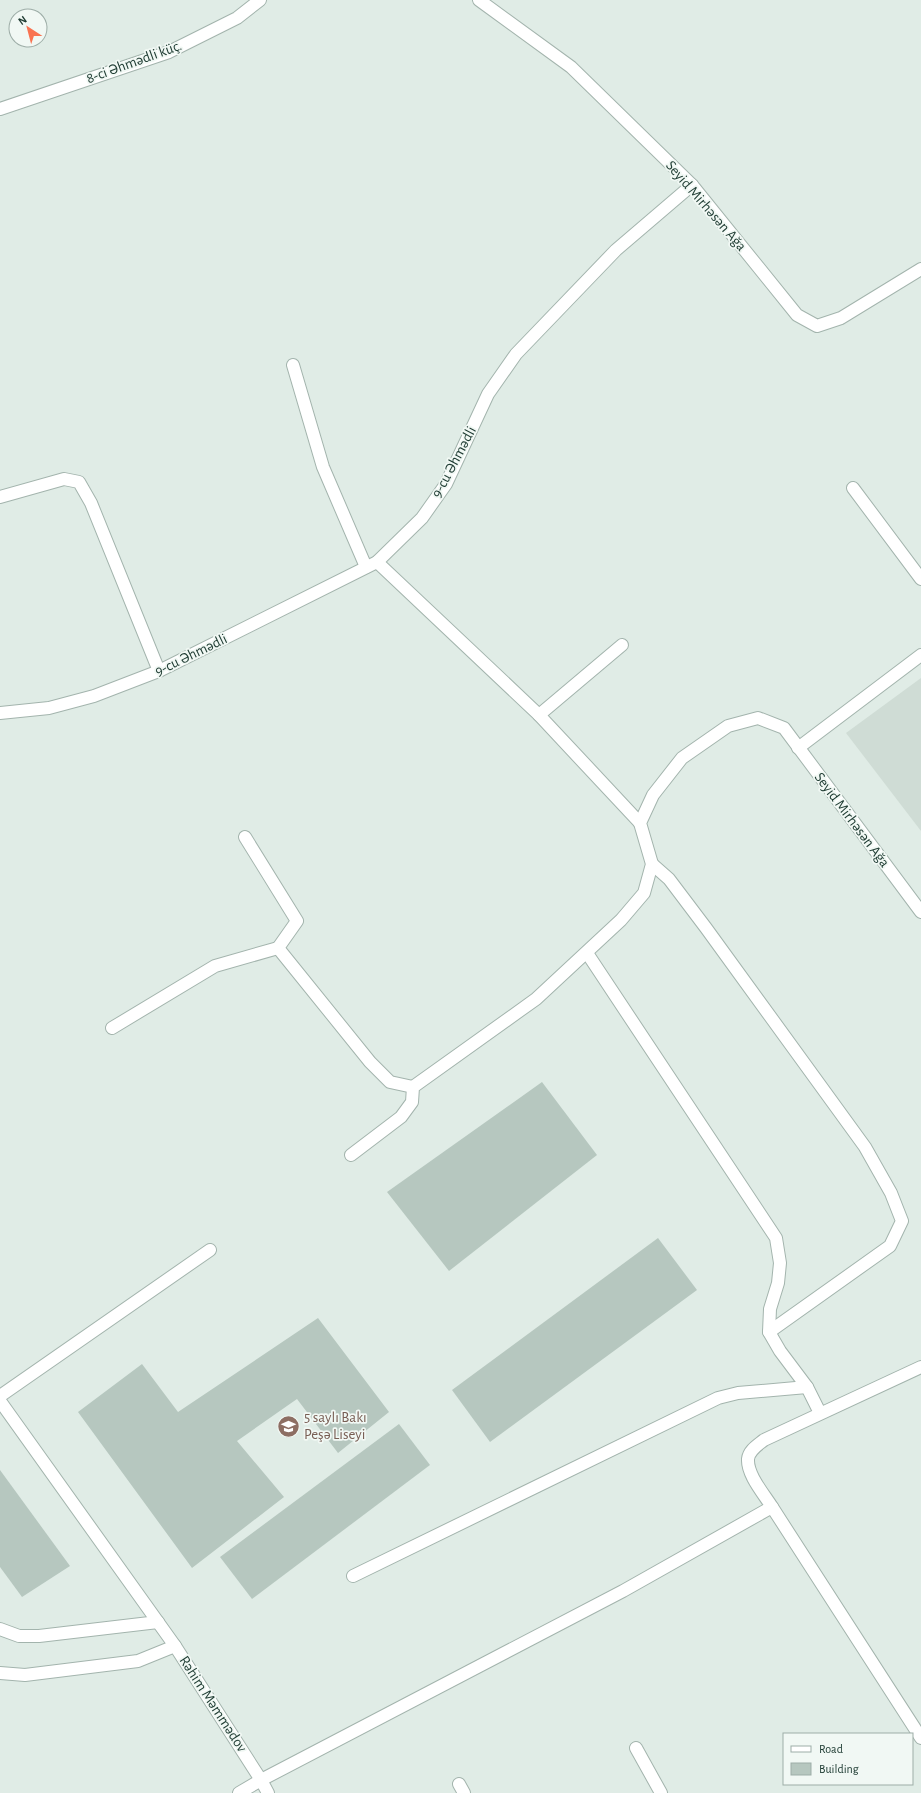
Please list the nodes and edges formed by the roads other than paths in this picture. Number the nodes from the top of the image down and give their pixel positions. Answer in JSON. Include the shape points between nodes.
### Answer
{"nodes":[{"id":1,"x":260,"y":0,"type":"edge"},
{"id":2,"x":479,"y":0,"type":"edge"},
{"id":3,"x":0,"y":109,"type":"edge"},
{"id":4,"x":692,"y":185,"type":"junction"},
{"id":5,"x":921,"y":269,"type":"edge"},
{"id":6,"x":293,"y":365,"type":"dead end"},
{"id":7,"x":853,"y":488,"type":"dead end"},
{"id":8,"x":0,"y":497,"type":"edge"},
{"id":9,"x":377,"y":562,"type":"junction"},
{"id":10,"x":366,"y":567,"type":"junction"},
{"id":11,"x":921,"y":579,"type":"edge"},
{"id":12,"x":622,"y":645,"type":"dead end"},
{"id":13,"x":921,"y":655,"type":"edge"},
{"id":14,"x":159,"y":671,"type":"junction"},
{"id":15,"x":0,"y":713,"type":"edge"},
{"id":16,"x":539,"y":715,"type":"junction"},
{"id":17,"x":798,"y":748,"type":"junction"},
{"id":18,"x":640,"y":823,"type":"junction"},
{"id":19,"x":245,"y":837,"type":"dead end"},
{"id":20,"x":652,"y":864,"type":"junction"},
{"id":21,"x":921,"y":912,"type":"edge"},
{"id":22,"x":278,"y":948,"type":"junction"},
{"id":23,"x":587,"y":953,"type":"junction"},
{"id":24,"x":112,"y":1028,"type":"dead end"},
{"id":25,"x":413,"y":1087,"type":"junction"},
{"id":26,"x":351,"y":1154,"type":"dead end"},
{"id":27,"x":210,"y":1250,"type":"dead end"},
{"id":28,"x":769,"y":1332,"type":"junction"},
{"id":29,"x":921,"y":1367,"type":"edge"},
{"id":30,"x":807,"y":1387,"type":"junction"},
{"id":31,"x":0,"y":1396,"type":"edge"},
{"id":32,"x":0,"y":1401,"type":"edge"},
{"id":33,"x":820,"y":1413,"type":"junction"},
{"id":34,"x":772,"y":1507,"type":"junction"},
{"id":35,"x":353,"y":1576,"type":"dead end"},
{"id":36,"x":158,"y":1622,"type":"junction"},
{"id":37,"x":0,"y":1629,"type":"edge"},
{"id":38,"x":175,"y":1646,"type":"junction"},
{"id":39,"x":0,"y":1673,"type":"edge"},
{"id":40,"x":921,"y":1738,"type":"edge"},
{"id":41,"x":636,"y":1748,"type":"dead end"},
{"id":42,"x":261,"y":1780,"type":"junction"},
{"id":43,"x":239,"y":1793,"type":"edge"},
{"id":44,"x":268,"y":1793,"type":"edge"},
{"id":45,"x":661,"y":1793,"type":"edge"}],
"edges":[{"from":1,"to":3,"type":"street","name":"8-ci Əhmədli küç.","via":[[236,18],[169,52]]},
{"from":2,"to":4,"type":"street","name":"Seyid Mirhəsən Ağa","via":[[571,68]]},
{"from":4,"to":5,"type":"street","name":"Seyid Mirhəsən Ağa","via":[[797,314],[817,326],[841,318]]},
{"from":4,"to":9,"type":"street","name":"9-cu Əhmədli","via":[[616,250],[516,354],[488,394],[446,484],[422,518]]},
{"from":6,"to":10,"type":"street","via":[[323,467]]},
{"from":7,"to":11,"type":"street"},
{"from":8,"to":14,"type":"street","via":[[64,479],[79,482],[91,503]]},
{"from":9,"to":10,"type":"street","name":"9-cu Əhmədli"},
{"from":9,"to":16,"type":"street"},
{"from":10,"to":14,"type":"street","name":"9-cu Əhmədli"},
{"from":12,"to":16,"type":"street"},
{"from":13,"to":17,"type":"street"},
{"from":14,"to":15,"type":"street","name":"9-cu Əhmədli","via":[[94,696],[49,708]]},
{"from":16,"to":18,"type":"street"},
{"from":17,"to":18,"type":"street","name":"Seyid Mirhəsən Ağa","via":[[784,728],[758,718],[728,726],[682,758],[654,795]]},
{"from":17,"to":21,"type":"street","name":"Seyid Mirhəsən Ağa"},
{"from":18,"to":20,"type":"street"},
{"from":19,"to":22,"type":"street","via":[[297,921]]},
{"from":20,"to":23,"type":"street","via":[[644,893]]},
{"from":20,"to":28,"type":"street","via":[[669,879],[865,1147],[891,1193],[902,1221],[890,1246]]},
{"from":22,"to":24,"type":"street","via":[[216,966]]},
{"from":22,"to":25,"type":"street","via":[[370,1062],[390,1082]]},
{"from":23,"to":25,"type":"street","via":[[536,999]]},
{"from":23,"to":28,"type":"street","via":[[776,1238],[780,1263],[778,1283],[770,1309]]},
{"from":25,"to":26,"type":"street","via":[[412,1102],[401,1117]]},
{"from":27,"to":31,"type":"street"},
{"from":28,"to":30,"type":"street"},
{"from":29,"to":33,"type":"street"},
{"from":30,"to":33,"type":"street"},
{"from":30,"to":35,"type":"street","via":[[738,1393],[718,1398]]},
{"from":32,"to":36,"type":"street"},
{"from":33,"to":34,"type":"street","via":[[764,1440],[752,1449],[748,1458],[751,1472]]},
{"from":34,"to":40,"type":"street"},
{"from":34,"to":42,"type":"street","via":[[623,1590]]},
{"from":36,"to":37,"type":"street","via":[[39,1636],[19,1636]]},
{"from":36,"to":38,"type":"street"},
{"from":38,"to":39,"type":"street","name":"Rəhim Məmmədov","via":[[138,1661],[37,1674]]},
{"from":38,"to":42,"type":"street","name":"Rəhim Məmmədov"},
{"from":41,"to":45,"type":"street"},
{"from":42,"to":43,"type":"street"},
{"from":42,"to":44,"type":"street","name":"Rəhim Məmmədov"}]}
